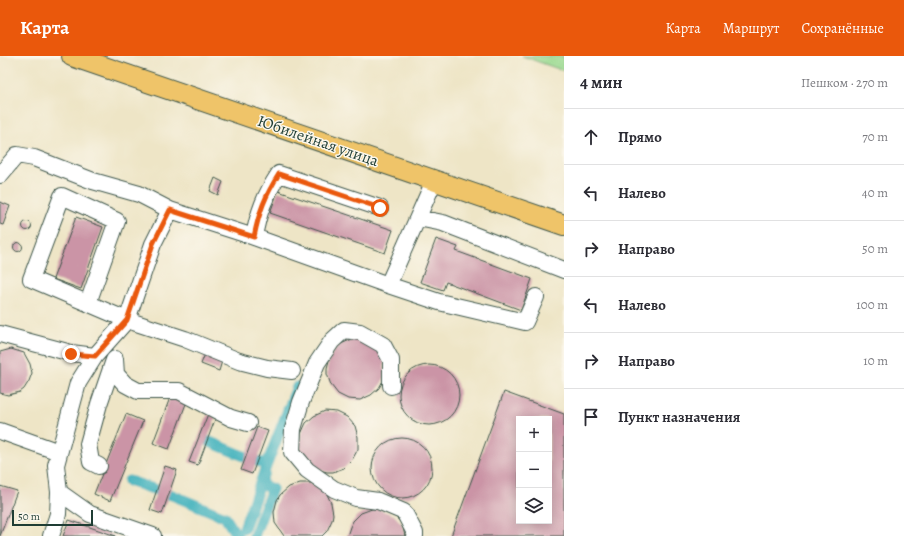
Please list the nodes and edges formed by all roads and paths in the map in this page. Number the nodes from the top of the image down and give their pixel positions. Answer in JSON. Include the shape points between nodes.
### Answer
{"nodes":[{"id":1,"x":72,"y":56,"type":"edge"},
{"id":2,"x":0,"y":175,"type":"edge"},
{"id":3,"x":434,"y":181,"type":"junction"},
{"id":4,"x":380,"y":208,"type":"dead end"},
{"id":5,"x":170,"y":210,"type":"junction"},
{"id":6,"x":418,"y":218,"type":"junction"},
{"id":7,"x":564,"y":225,"type":"edge"},
{"id":8,"x":254,"y":237,"type":"junction"},
{"id":9,"x":564,"y":270,"type":"edge"},
{"id":10,"x":388,"y":285,"type":"junction"},
{"id":11,"x":536,"y":297,"type":"dead end"},
{"id":12,"x":88,"y":303,"type":"junction"},
{"id":13,"x":127,"y":320,"type":"junction"},
{"id":14,"x":0,"y":334,"type":"edge"},
{"id":15,"x":95,"y":356,"type":"junction"},
{"id":16,"x":115,"y":359,"type":"junction"},
{"id":17,"x":292,"y":371,"type":"dead end"},
{"id":18,"x":391,"y":386,"type":"dead end"},
{"id":19,"x":248,"y":423,"type":"dead end"},
{"id":20,"x":0,"y":431,"type":"edge"},
{"id":21,"x":59,"y":452,"type":"junction"},
{"id":22,"x":100,"y":466,"type":"dead end"},
{"id":23,"x":59,"y":492,"type":"junction"},
{"id":24,"x":51,"y":536,"type":"edge"},
{"id":25,"x":153,"y":536,"type":"edge"},
{"id":26,"x":415,"y":536,"type":"edge"}],
"edges":[{"from":1,"to":3,"type":"main road","name":"Юбилейная улица"},
{"from":2,"to":5,"type":"lane","via":[[17,155],[34,158],[93,181],[139,194]]},
{"from":3,"to":6,"type":"lane"},
{"from":3,"to":7,"type":"main road","name":"Юбилейная улица"},
{"from":4,"to":8,"type":"lane","via":[[279,174],[268,190]]},
{"from":5,"to":8,"type":"lane"},
{"from":5,"to":13,"type":"lane","via":[[153,244]]},
{"from":6,"to":9,"type":"lane","via":[[443,224]]},
{"from":6,"to":10,"type":"lane"},
{"from":8,"to":10,"type":"lane"},
{"from":10,"to":11,"type":"lane","via":[[439,302],[525,322]]},
{"from":12,"to":12,"type":"lane","via":[[31,280],[62,196],[117,221]]},
{"from":12,"to":13,"type":"lane"},
{"from":13,"to":15,"type":"lane"},
{"from":13,"to":16,"type":"lane"},
{"from":13,"to":17,"type":"lane","via":[[185,339],[239,361]]},
{"from":14,"to":15,"type":"lane","via":[[71,354]]},
{"from":15,"to":21,"type":"lane","via":[[78,383]]},
{"from":16,"to":19,"type":"lane","via":[[116,374],[125,384],[138,391],[179,391],[231,418]]},
{"from":16,"to":22,"type":"lane","via":[[88,444],[91,462]]},
{"from":18,"to":26,"type":"lane","via":[[391,360],[383,345],[360,332],[344,330],[332,340],[317,363],[292,429],[292,452],[307,470],[334,489],[356,498],[378,501],[404,512]]},
{"from":20,"to":21,"type":"lane"},
{"from":21,"to":23,"type":"lane","via":[[56,465]]},
{"from":23,"to":24,"type":"lane","via":[[58,514]]},
{"from":23,"to":25,"type":"lane","via":[[90,514]]}]}
